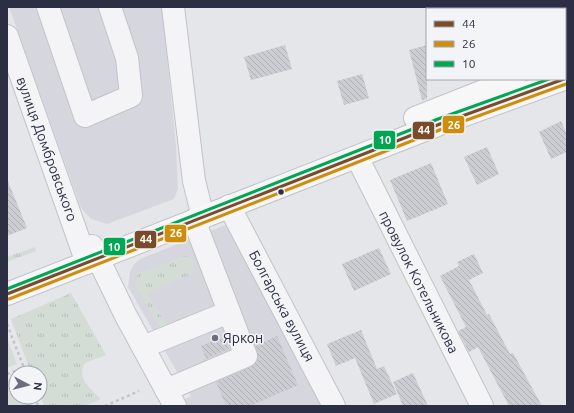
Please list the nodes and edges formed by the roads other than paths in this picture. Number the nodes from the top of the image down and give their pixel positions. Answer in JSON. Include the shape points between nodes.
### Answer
{"nodes":[{"id":1,"x":48,"y":7,"type":"edge"},
{"id":2,"x":110,"y":7,"type":"edge"},
{"id":3,"x":174,"y":7,"type":"edge"},
{"id":4,"x":7,"y":36,"type":"edge"},
{"id":5,"x":512,"y":80,"type":"edge"},
{"id":6,"x":563,"y":80,"type":"edge"},
{"id":7,"x":357,"y":156,"type":"junction"},
{"id":8,"x":230,"y":206,"type":"junction"},
{"id":9,"x":199,"y":213,"type":"junction"},
{"id":10,"x":90,"y":254,"type":"junction"},
{"id":11,"x":7,"y":278,"type":"edge"},
{"id":12,"x":7,"y":294,"type":"edge"},
{"id":13,"x":229,"y":312,"type":"junction"},
{"id":14,"x":143,"y":347,"type":"junction"},
{"id":15,"x":170,"y":398,"type":"edge"},
{"id":16,"x":334,"y":406,"type":"edge"},
{"id":17,"x":482,"y":406,"type":"edge"}],
"edges":[{"from":1,"to":2,"type":"street","via":[[85,116],[131,96],[127,58]]},
{"from":3,"to":9,"type":"street"},
{"from":4,"to":10,"type":"street","name":"вулиця Домбровського"},
{"from":5,"to":9,"type":"main road"},
{"from":6,"to":7,"type":"main road"},
{"from":7,"to":8,"type":"main road"},
{"from":7,"to":17,"type":"street","name":"провулок Котельникова"},
{"from":8,"to":9,"type":"main road"},
{"from":8,"to":16,"type":"street","name":"Болгарська вулиця"},
{"from":9,"to":10,"type":"main road"},
{"from":9,"to":13,"type":"street"},
{"from":10,"to":11,"type":"main road"},
{"from":10,"to":12,"type":"main road"},
{"from":10,"to":14,"type":"street","name":"вулиця Домбровського"},
{"from":13,"to":14,"type":"street"},
{"from":13,"to":15,"type":"street","via":[[246,356]]},
{"from":14,"to":15,"type":"street","name":"вулиця Домбровського"}]}
